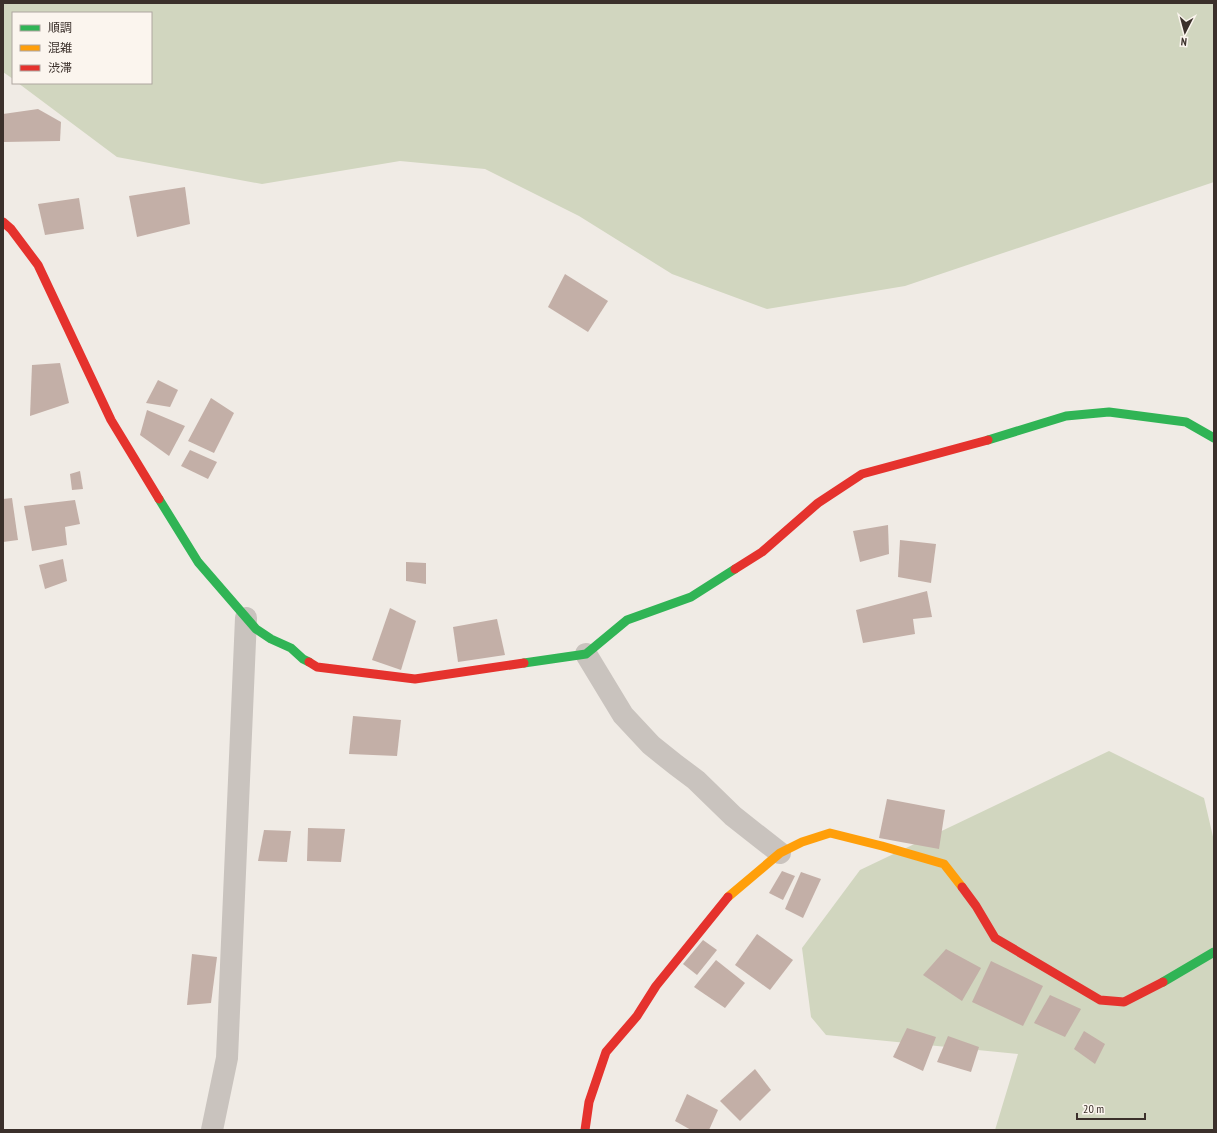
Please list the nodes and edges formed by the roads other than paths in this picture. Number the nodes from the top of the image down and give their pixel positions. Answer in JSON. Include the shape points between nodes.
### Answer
{"nodes":[{"id":1,"x":3,"y":222,"type":"edge"},
{"id":2,"x":1214,"y":438,"type":"edge"},
{"id":3,"x":246,"y":618,"type":"junction"},
{"id":4,"x":586,"y":654,"type":"junction"},
{"id":5,"x":780,"y":853,"type":"junction"},
{"id":6,"x":1214,"y":952,"type":"edge"},
{"id":7,"x":212,"y":1130,"type":"edge"},
{"id":8,"x":585,"y":1130,"type":"edge"}],
"edges":[{"from":1,"to":3,"type":"street","via":[[12,228],[38,265],[111,420],[198,562]]},
{"from":2,"to":4,"type":"street","via":[[1186,422],[1162,418],[1109,412],[1066,416],[862,474],[818,503],[762,552],[691,596],[627,620]]},
{"from":3,"to":4,"type":"street","via":[[256,629],[291,648],[317,667],[415,679]]},
{"from":3,"to":7,"type":"street","via":[[227,1058]]},
{"from":4,"to":5,"type":"street","via":[[623,715],[651,745],[696,780],[733,816]]},
{"from":5,"to":6,"type":"street","via":[[802,842],[830,833],[944,864],[976,906],[995,938],[1100,1000],[1124,1002]]},
{"from":5,"to":8,"type":"street","via":[[729,896],[656,986],[637,1016],[606,1052],[589,1102]]}]}
